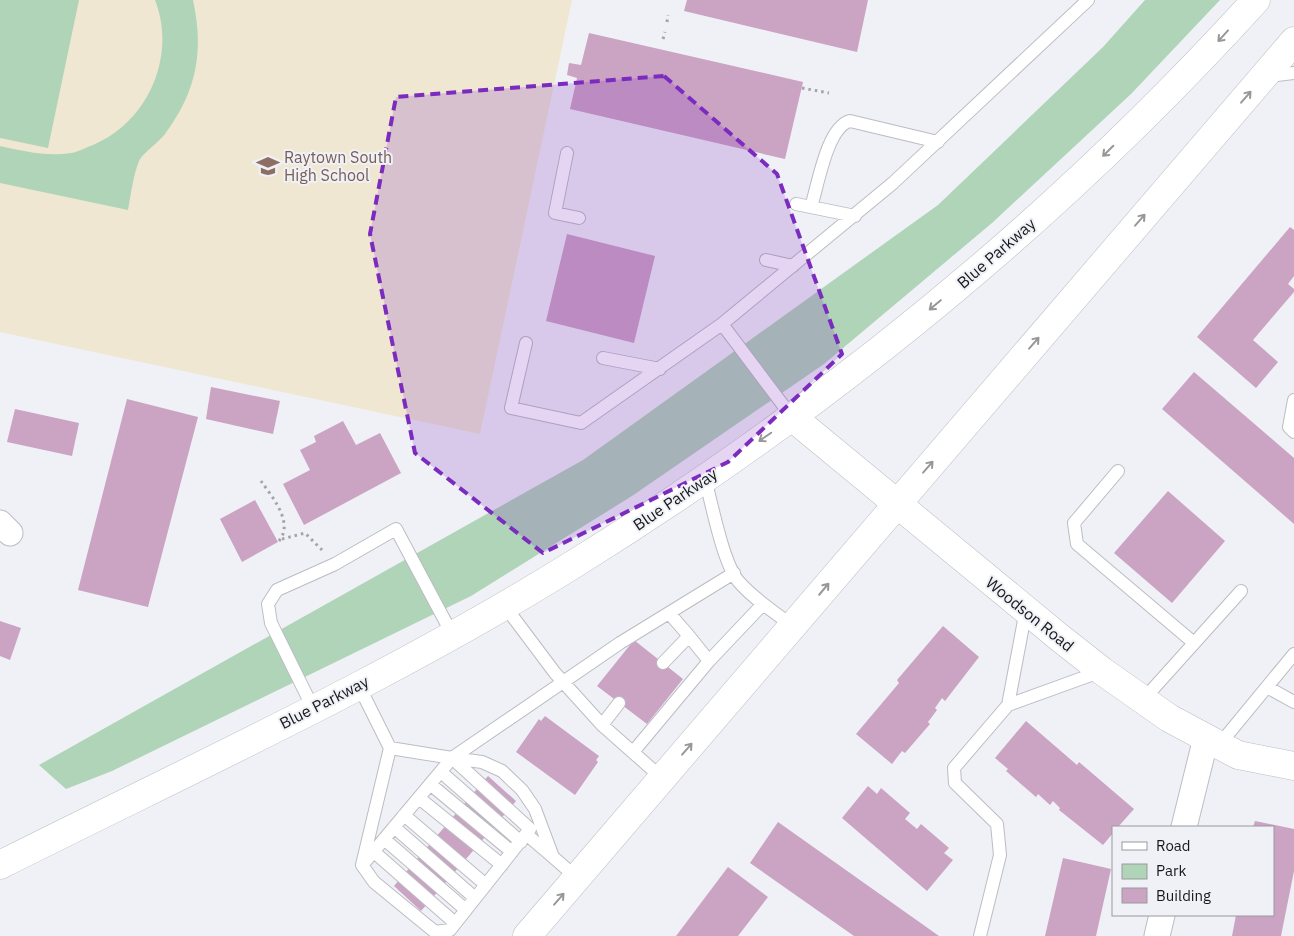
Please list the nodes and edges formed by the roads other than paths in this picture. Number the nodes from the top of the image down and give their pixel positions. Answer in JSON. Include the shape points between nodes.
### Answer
{"nodes":[{"id":1,"x":1088,"y":0,"type":"edge"},
{"id":2,"x":1256,"y":0,"type":"edge"},
{"id":3,"x":1294,"y":41,"type":"edge"},
{"id":4,"x":1294,"y":73,"type":"edge"},
{"id":5,"x":1264,"y":76,"type":"junction"},
{"id":6,"x":938,"y":142,"type":"junction"},
{"id":7,"x":567,"y":153,"type":"dead end"},
{"id":8,"x":796,"y":204,"type":"dead end"},
{"id":9,"x":812,"y":207,"type":"junction"},
{"id":10,"x":854,"y":216,"type":"junction"},
{"id":11,"x":579,"y":218,"type":"dead end"},
{"id":12,"x":766,"y":260,"type":"dead end"},
{"id":13,"x":793,"y":266,"type":"junction"},
{"id":14,"x":722,"y":324,"type":"junction"},
{"id":15,"x":526,"y":343,"type":"dead end"},
{"id":16,"x":603,"y":358,"type":"dead end"},
{"id":17,"x":660,"y":369,"type":"junction"},
{"id":18,"x":1294,"y":400,"type":"edge"},
{"id":19,"x":792,"y":417,"type":"junction"},
{"id":20,"x":1294,"y":432,"type":"edge"},
{"id":21,"x":1118,"y":470,"type":"dead end"},
{"id":22,"x":705,"y":479,"type":"junction"},
{"id":23,"x":897,"y":504,"type":"junction"},
{"id":24,"x":734,"y":572,"type":"junction"},
{"id":25,"x":1241,"y":591,"type":"dead end"},
{"id":26,"x":763,"y":604,"type":"junction"},
{"id":27,"x":504,"y":605,"type":"junction"},
{"id":28,"x":1026,"y":610,"type":"junction"},
{"id":29,"x":669,"y":613,"type":"junction"},
{"id":30,"x":793,"y":626,"type":"junction"},
{"id":31,"x":452,"y":634,"type":"junction"},
{"id":32,"x":689,"y":636,"type":"junction"},
{"id":33,"x":1194,"y":643,"type":"junction"},
{"id":34,"x":1294,"y":654,"type":"edge"},
{"id":35,"x":710,"y":661,"type":"junction"},
{"id":36,"x":663,"y":663,"type":"dead end"},
{"id":37,"x":1102,"y":671,"type":"junction"},
{"id":38,"x":563,"y":681,"type":"junction"},
{"id":39,"x":358,"y":684,"type":"junction"},
{"id":40,"x":1267,"y":687,"type":"junction"},
{"id":41,"x":1143,"y":700,"type":"junction"},
{"id":42,"x":1294,"y":702,"type":"edge"},
{"id":43,"x":619,"y":703,"type":"dead end"},
{"id":44,"x":1008,"y":705,"type":"junction"},
{"id":45,"x":313,"y":708,"type":"junction"},
{"id":46,"x":602,"y":725,"type":"junction"},
{"id":47,"x":1213,"y":741,"type":"junction"},
{"id":48,"x":390,"y":748,"type":"junction"},
{"id":49,"x":633,"y":752,"type":"junction"},
{"id":50,"x":452,"y":758,"type":"junction"},
{"id":51,"x":1294,"y":766,"type":"edge"},
{"id":52,"x":441,"y":772,"type":"junction"},
{"id":53,"x":662,"y":778,"type":"junction"},
{"id":54,"x":430,"y":784,"type":"junction"},
{"id":55,"x":418,"y":798,"type":"junction"},
{"id":56,"x":404,"y":815,"type":"junction"},
{"id":57,"x":1184,"y":826,"type":"edge"},
{"id":58,"x":394,"y":827,"type":"junction"},
{"id":59,"x":524,"y":838,"type":"junction"},
{"id":60,"x":384,"y":839,"type":"junction"},
{"id":61,"x":373,"y":852,"type":"junction"},
{"id":62,"x":512,"y":852,"type":"junction"},
{"id":63,"x":553,"y":857,"type":"junction"},
{"id":64,"x":0,"y":865,"type":"edge"},
{"id":65,"x":362,"y":865,"type":"junction"},
{"id":66,"x":502,"y":865,"type":"junction"},
{"id":67,"x":577,"y":878,"type":"junction"},
{"id":68,"x":486,"y":885,"type":"junction"},
{"id":69,"x":475,"y":898,"type":"junction"},
{"id":70,"x":466,"y":910,"type":"junction"},
{"id":71,"x":1162,"y":916,"type":"edge"},
{"id":72,"x":455,"y":923,"type":"junction"},
{"id":73,"x":527,"y":936,"type":"edge"},
{"id":74,"x":980,"y":936,"type":"edge"},
{"id":75,"x":1157,"y":936,"type":"edge"}],
"edges":[{"from":1,"to":6,"type":"lane"},
{"from":2,"to":19,"type":"main road","name":"Blue Parkway","one_way":true,"via":[[1103,156],[977,270],[883,348]]},
{"from":3,"to":5,"type":"main road"},
{"from":4,"to":5,"type":"lane"},
{"from":23,"to":5,"type":"main road","one_way":true},
{"from":6,"to":9,"type":"lane","via":[[846,122],[832,138]]},
{"from":6,"to":10,"type":"lane"},
{"from":7,"to":11,"type":"lane","via":[[555,213]]},
{"from":8,"to":9,"type":"lane"},
{"from":9,"to":10,"type":"lane"},
{"from":10,"to":13,"type":"lane"},
{"from":12,"to":13,"type":"lane"},
{"from":13,"to":14,"type":"lane"},
{"from":14,"to":17,"type":"lane"},
{"from":14,"to":19,"type":"lane"},
{"from":15,"to":17,"type":"lane","via":[[511,408],[581,424]]},
{"from":16,"to":17,"type":"lane"},
{"from":18,"to":20,"type":"lane","via":[[1289,427]]},
{"from":19,"to":22,"type":"main road","name":"Blue Parkway","one_way":true},
{"from":19,"to":23,"type":"main road","name":"Woodson Road"},
{"from":21,"to":33,"type":"lane","via":[[1074,523],[1077,544]]},
{"from":22,"to":24,"type":"lane","via":[[722,546]]},
{"from":22,"to":27,"type":"main road","name":"Blue Parkway","via":[[571,566]]},
{"from":23,"to":28,"type":"main road","name":"Woodson Road"},
{"from":30,"to":23,"type":"main road","one_way":true},
{"from":24,"to":26,"type":"lane","via":[[737,580]]},
{"from":24,"to":29,"type":"lane"},
{"from":25,"to":33,"type":"lane"},
{"from":26,"to":30,"type":"lane"},
{"from":26,"to":35,"type":"lane"},
{"from":27,"to":31,"type":"main road","name":"Blue Parkway"},
{"from":27,"to":38,"type":"lane"},
{"from":28,"to":37,"type":"main road","name":"Woodson Road"},
{"from":28,"to":44,"type":"lane"},
{"from":29,"to":32,"type":"lane"},
{"from":29,"to":38,"type":"lane"},
{"from":53,"to":30,"type":"main road","one_way":true},
{"from":31,"to":39,"type":"main road","name":"Blue Parkway"},
{"from":31,"to":45,"type":"lane","via":[[396,528],[335,564],[277,590],[268,604],[271,623]]},
{"from":32,"to":35,"type":"lane"},
{"from":32,"to":36,"type":"lane"},
{"from":33,"to":41,"type":"lane"},
{"from":34,"to":40,"type":"lane"},
{"from":35,"to":49,"type":"lane"},
{"from":37,"to":41,"type":"main road","name":"Woodson Road"},
{"from":37,"to":44,"type":"lane"},
{"from":38,"to":46,"type":"lane"},
{"from":38,"to":50,"type":"lane"},
{"from":39,"to":45,"type":"main road","name":"Blue Parkway"},
{"from":39,"to":48,"type":"lane"},
{"from":40,"to":42,"type":"lane"},
{"from":40,"to":47,"type":"lane"},
{"from":41,"to":47,"type":"main road","name":"Woodson Road"},
{"from":43,"to":46,"type":"lane"},
{"from":44,"to":74,"type":"lane","via":[[954,768],[955,783],[997,824],[1000,855]]},
{"from":45,"to":64,"type":"main road","name":"Blue Parkway"},
{"from":46,"to":49,"type":"lane"},
{"from":47,"to":51,"type":"main road","name":"Woodson Road","via":[[1238,754]]},
{"from":47,"to":57,"type":"street"},
{"from":48,"to":50,"type":"lane"},
{"from":48,"to":65,"type":"lane"},
{"from":49,"to":53,"type":"lane"},
{"from":50,"to":52,"type":"lane"},
{"from":50,"to":59,"type":"lane","via":[[530,829]]},
{"from":50,"to":63,"type":"lane","via":[[482,762],[502,771],[522,790],[535,809]]},
{"from":52,"to":54,"type":"lane"},
{"from":52,"to":59,"type":"lane"},
{"from":53,"to":67,"type":"main road"},
{"from":54,"to":55,"type":"lane"},
{"from":54,"to":62,"type":"lane"},
{"from":55,"to":56,"type":"lane"},
{"from":55,"to":66,"type":"lane"},
{"from":56,"to":58,"type":"lane"},
{"from":56,"to":68,"type":"lane"},
{"from":58,"to":60,"type":"lane"},
{"from":58,"to":69,"type":"lane"},
{"from":59,"to":62,"type":"lane"},
{"from":59,"to":63,"type":"lane"},
{"from":60,"to":61,"type":"lane"},
{"from":60,"to":70,"type":"lane"},
{"from":61,"to":65,"type":"lane"},
{"from":61,"to":72,"type":"lane"},
{"from":62,"to":66,"type":"lane"},
{"from":63,"to":67,"type":"lane"},
{"from":65,"to":72,"type":"lane","via":[[374,882],[435,932],[450,930]]},
{"from":66,"to":68,"type":"lane"},
{"from":73,"to":67,"type":"main road","one_way":true},
{"from":68,"to":69,"type":"lane"},
{"from":69,"to":70,"type":"lane"},
{"from":70,"to":72,"type":"lane"},
{"from":71,"to":75,"type":"street"}]}
